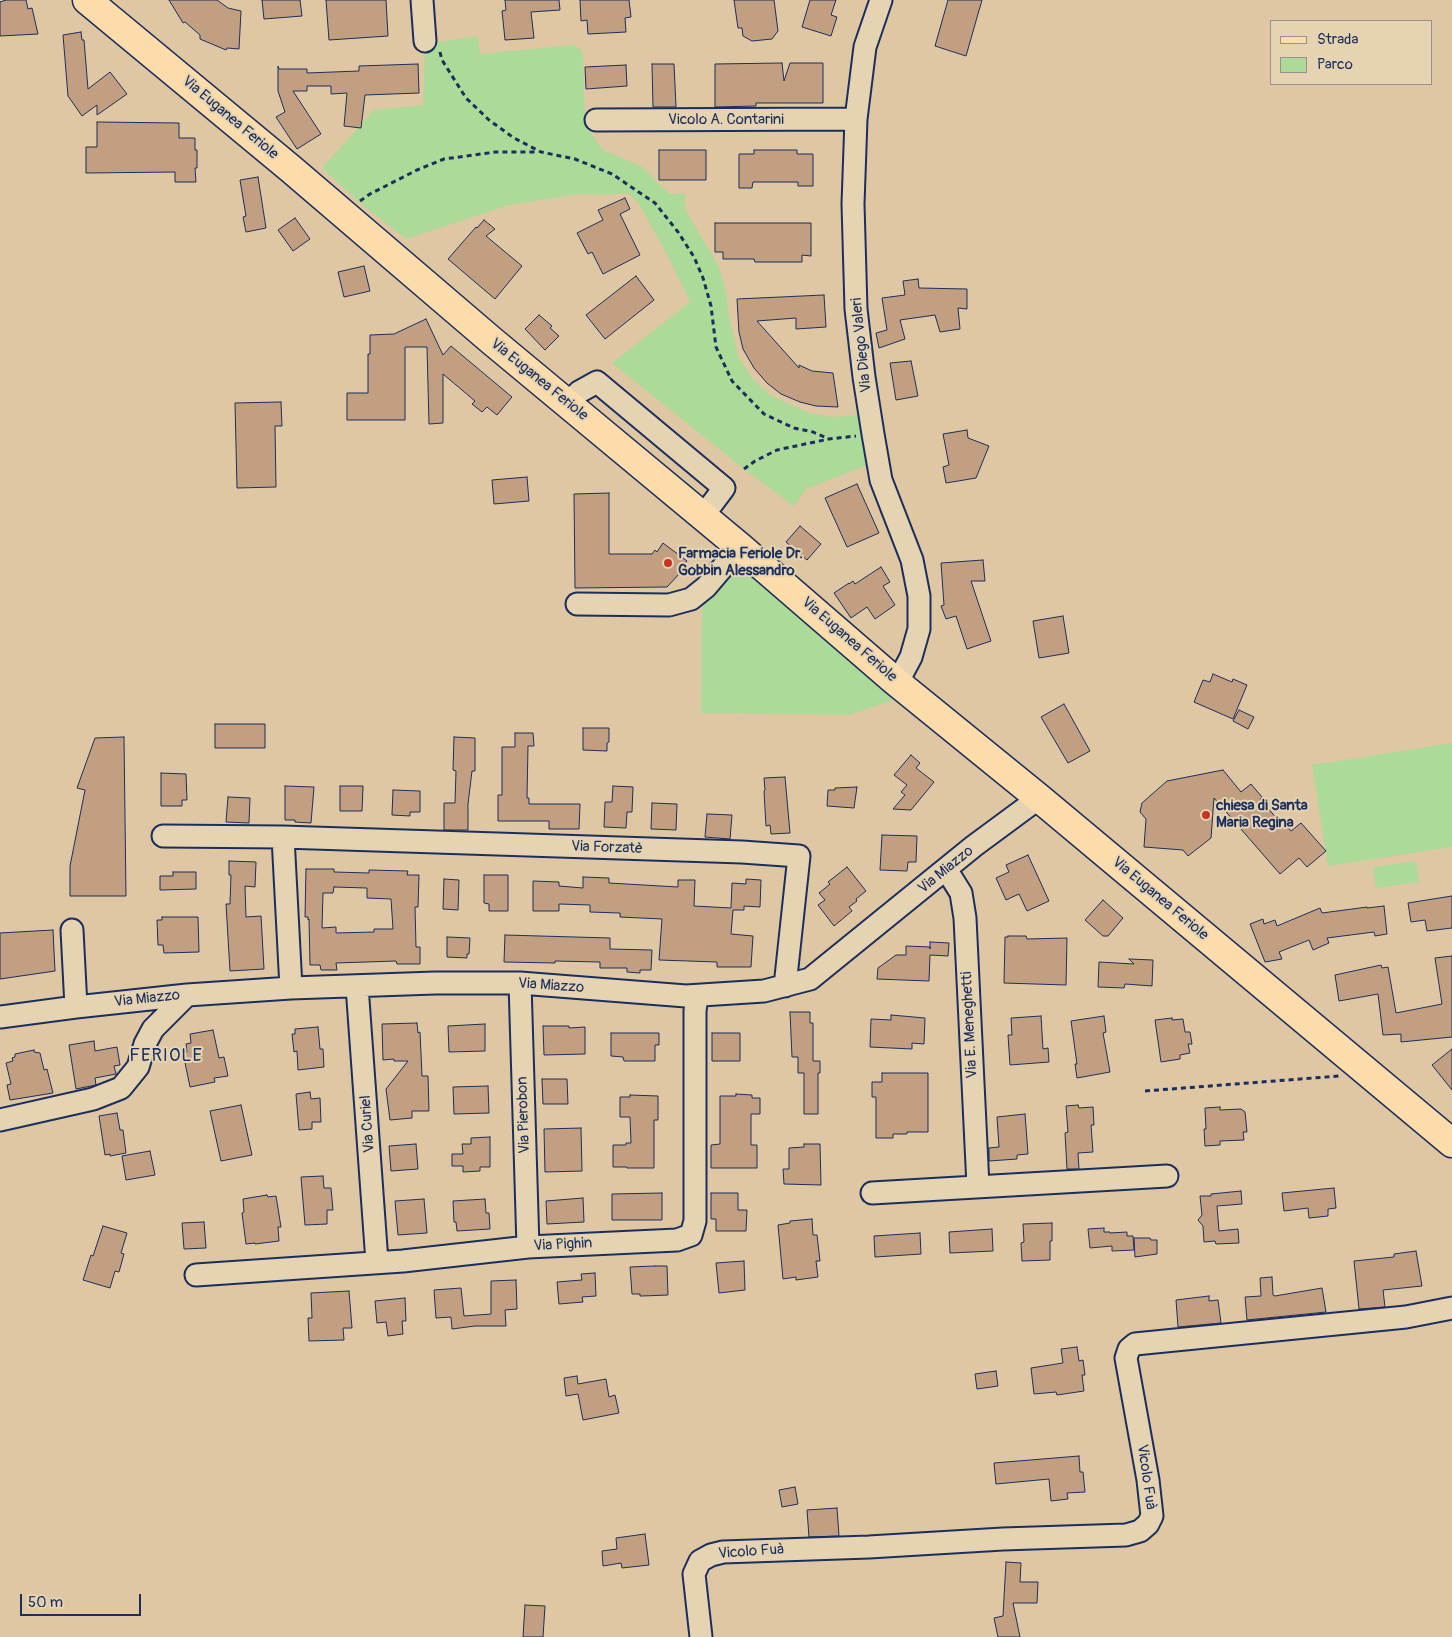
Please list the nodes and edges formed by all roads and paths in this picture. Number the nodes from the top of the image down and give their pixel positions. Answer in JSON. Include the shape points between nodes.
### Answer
{"nodes":[{"id":1,"x":87,"y":0,"type":"edge"},
{"id":2,"x":422,"y":0,"type":"edge"},
{"id":3,"x":881,"y":0,"type":"edge"},
{"id":4,"x":425,"y":41,"type":"joint"},
{"id":5,"x":856,"y":119,"type":"junction"},
{"id":6,"x":596,"y":120,"type":"dead end"},
{"id":7,"x":541,"y":152,"type":"junction"},
{"id":8,"x":360,"y":202,"type":"dead end"},
{"id":9,"x":874,"y":434,"type":"junction"},
{"id":10,"x":829,"y":439,"type":"junction"},
{"id":11,"x":744,"y":469,"type":"dead end"},
{"id":12,"x":740,"y":547,"type":"junction"},
{"id":13,"x":577,"y":604,"type":"dead end"},
{"id":14,"x":895,"y":681,"type":"junction"},
{"id":15,"x":1039,"y":798,"type":"junction"},
{"id":16,"x":164,"y":836,"type":"dead end"},
{"id":17,"x":284,"y":838,"type":"junction"},
{"id":18,"x":946,"y":870,"type":"junction"},
{"id":19,"x":72,"y":930,"type":"dead end"},
{"id":20,"x":520,"y":983,"type":"junction"},
{"id":21,"x":357,"y":986,"type":"junction"},
{"id":22,"x":785,"y":986,"type":"junction"},
{"id":23,"x":291,"y":988,"type":"junction"},
{"id":24,"x":187,"y":995,"type":"junction"},
{"id":25,"x":697,"y":996,"type":"junction"},
{"id":26,"x":136,"y":1000,"type":"junction"},
{"id":27,"x":76,"y":1007,"type":"junction"},
{"id":28,"x":0,"y":1017,"type":"edge"},
{"id":29,"x":153,"y":1029,"type":"junction"},
{"id":30,"x":1348,"y":1075,"type":"dead end"},
{"id":31,"x":1145,"y":1091,"type":"dead end"},
{"id":32,"x":0,"y":1120,"type":"edge"},
{"id":33,"x":1452,"y":1143,"type":"edge"},
{"id":34,"x":1167,"y":1176,"type":"dead end"},
{"id":35,"x":978,"y":1186,"type":"junction"},
{"id":36,"x":872,"y":1193,"type":"dead end"},
{"id":37,"x":528,"y":1247,"type":"junction"},
{"id":38,"x":377,"y":1262,"type":"junction"},
{"id":39,"x":196,"y":1274,"type":"dead end"},
{"id":40,"x":1452,"y":1308,"type":"edge"},
{"id":41,"x":701,"y":1637,"type":"edge"}],
"edges":[{"from":1,"to":12,"type":"main road","name":"Via Euganea Feriole"},
{"from":2,"to":4,"type":"street"},
{"from":3,"to":5,"type":"street","name":"Via Diego Valeri","via":[[865,47]]},
{"from":4,"to":7,"type":"path","via":[[438,43],[442,60],[452,78],[477,109],[514,138]]},
{"from":5,"to":6,"type":"street","name":"Vicolo A. Contarini"},
{"from":5,"to":9,"type":"street","name":"Via Diego Valeri","via":[[853,204],[856,309]]},
{"from":7,"to":8,"type":"path","via":[[496,152],[444,159],[370,194]]},
{"from":7,"to":10,"type":"path","via":[[575,159],[612,174],[655,203],[694,257],[711,306],[716,347],[732,381],[764,414]]},
{"from":9,"to":10,"type":"path"},
{"from":9,"to":14,"type":"street","name":"Via Diego Valeri","via":[[881,480],[912,560],[919,596],[919,629],[912,657]]},
{"from":10,"to":11,"type":"path","via":[[777,450]]},
{"from":12,"to":13,"type":"street","via":[[706,587],[691,599],[669,605]]},
{"from":12,"to":14,"type":"main road","name":"Via Euganea Feriole"},
{"from":14,"to":15,"type":"main road","name":"Via Euganea Feriole"},
{"from":15,"to":18,"type":"street","name":"Via Miazzo"},
{"from":15,"to":33,"type":"main road","name":"Via Euganea Feriole"},
{"from":16,"to":17,"type":"street","name":"Via Forzatè"},
{"from":17,"to":22,"type":"street","name":"Via Forzatè","via":[[799,856]]},
{"from":17,"to":23,"type":"street"},
{"from":18,"to":22,"type":"street","name":"Via Miazzo","via":[[810,979]]},
{"from":18,"to":35,"type":"street","name":"Via E. Meneghetti","via":[[961,893],[965,918]]},
{"from":19,"to":27,"type":"street"},
{"from":20,"to":21,"type":"street","name":"Via Miazzo"},
{"from":20,"to":25,"type":"street","name":"Via Miazzo"},
{"from":20,"to":37,"type":"street","name":"Via Pierobon"},
{"from":21,"to":23,"type":"street","name":"Via Miazzo"},
{"from":21,"to":38,"type":"street","name":"Via Curiel"},
{"from":22,"to":25,"type":"street","name":"Via Miazzo","via":[[764,991]]},
{"from":23,"to":24,"type":"street","name":"Via Miazzo"},
{"from":24,"to":26,"type":"street","name":"Via Miazzo"},
{"from":24,"to":29,"type":"street"},
{"from":25,"to":37,"type":"street","name":"Via Pighin","via":[[696,1221],[691,1235],[676,1240]]},
{"from":26,"to":27,"type":"street","name":"Via Miazzo"},
{"from":26,"to":29,"type":"street","via":[[148,1012]]},
{"from":27,"to":28,"type":"street","name":"Via Miazzo"},
{"from":29,"to":32,"type":"street","via":[[138,1067],[121,1088],[93,1099]]},
{"from":30,"to":31,"type":"path"},
{"from":34,"to":35,"type":"street"},
{"from":35,"to":36,"type":"street"},
{"from":37,"to":38,"type":"street","name":"Via Pighin"},
{"from":38,"to":39,"type":"street","name":"Via Pighin"},
{"from":40,"to":41,"type":"street","name":"Vicolo Fuà","via":[[1398,1318],[1136,1344],[1129,1349],[1126,1358],[1152,1516],[1140,1531],[1126,1535],[723,1552],[700,1561],[694,1574]]}]}
